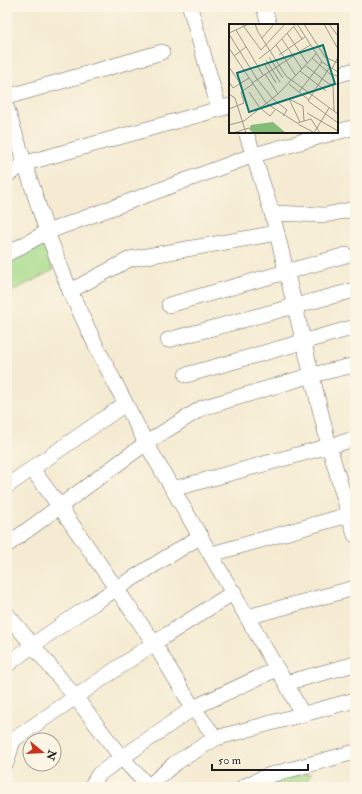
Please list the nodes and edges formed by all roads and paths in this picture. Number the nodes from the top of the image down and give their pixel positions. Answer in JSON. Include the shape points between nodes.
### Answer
{"nodes":[{"id":1,"x":190,"y":7,"type":"edge"},
{"id":2,"x":264,"y":7,"type":"edge"},
{"id":3,"x":269,"y":24,"type":"edge"},
{"id":4,"x":162,"y":52,"type":"dead end"},
{"id":5,"x":355,"y":70,"type":"edge"},
{"id":6,"x":338,"y":75,"type":"edge"},
{"id":7,"x":7,"y":98,"type":"edge"},
{"id":8,"x":225,"y":107,"type":"edge"},
{"id":9,"x":7,"y":109,"type":"edge"},
{"id":10,"x":355,"y":127,"type":"edge"},
{"id":11,"x":338,"y":132,"type":"edge"},
{"id":12,"x":246,"y":133,"type":"edge"},
{"id":13,"x":333,"y":133,"type":"edge"},
{"id":14,"x":254,"y":155,"type":"junction"},
{"id":15,"x":26,"y":163,"type":"junction"},
{"id":16,"x":7,"y":175,"type":"edge"},
{"id":17,"x":355,"y":209,"type":"edge"},
{"id":18,"x":272,"y":213,"type":"junction"},
{"id":19,"x":47,"y":232,"type":"junction"},
{"id":20,"x":277,"y":233,"type":"junction"},
{"id":21,"x":7,"y":254,"type":"edge"},
{"id":22,"x":346,"y":255,"type":"dead end"},
{"id":23,"x":287,"y":272,"type":"junction"},
{"id":24,"x":355,"y":290,"type":"edge"},
{"id":25,"x":70,"y":291,"type":"junction"},
{"id":26,"x":169,"y":305,"type":"dead end"},
{"id":27,"x":295,"y":306,"type":"junction"},
{"id":28,"x":355,"y":327,"type":"edge"},
{"id":29,"x":168,"y":340,"type":"dead end"},
{"id":30,"x":303,"y":341,"type":"junction"},
{"id":31,"x":355,"y":365,"type":"edge"},
{"id":32,"x":186,"y":375,"type":"dead end"},
{"id":33,"x":312,"y":375,"type":"junction"},
{"id":34,"x":125,"y":404,"type":"junction"},
{"id":35,"x":355,"y":439,"type":"edge"},
{"id":36,"x":146,"y":443,"type":"junction"},
{"id":37,"x":329,"y":446,"type":"junction"},
{"id":38,"x":32,"y":469,"type":"junction"},
{"id":39,"x":7,"y":486,"type":"edge"},
{"id":40,"x":173,"y":489,"type":"junction"},
{"id":41,"x":60,"y":507,"type":"junction"},
{"id":42,"x":352,"y":514,"type":"edge"},
{"id":43,"x":355,"y":535,"type":"edge"},
{"id":44,"x":201,"y":536,"type":"junction"},
{"id":45,"x":7,"y":545,"type":"edge"},
{"id":46,"x":212,"y":554,"type":"junction"},
{"id":47,"x":355,"y":588,"type":"edge"},
{"id":48,"x":116,"y":589,"type":"junction"},
{"id":49,"x":234,"y":592,"type":"junction"},
{"id":50,"x":7,"y":614,"type":"edge"},
{"id":51,"x":247,"y":617,"type":"junction"},
{"id":52,"x":154,"y":643,"type":"junction"},
{"id":53,"x":32,"y":645,"type":"junction"},
{"id":54,"x":355,"y":664,"type":"edge"},
{"id":55,"x":7,"y":665,"type":"edge"},
{"id":56,"x":277,"y":669,"type":"junction"},
{"id":57,"x":286,"y":683,"type":"junction"},
{"id":58,"x":76,"y":698,"type":"junction"},
{"id":59,"x":355,"y":700,"type":"edge"},
{"id":60,"x":194,"y":708,"type":"junction"},
{"id":61,"x":302,"y":714,"type":"junction"},
{"id":62,"x":216,"y":738,"type":"junction"},
{"id":63,"x":355,"y":752,"type":"edge"},
{"id":64,"x":121,"y":757,"type":"junction"},
{"id":65,"x":7,"y":761,"type":"edge"},
{"id":66,"x":91,"y":787,"type":"edge"},
{"id":67,"x":148,"y":787,"type":"edge"},
{"id":68,"x":243,"y":787,"type":"edge"}],
"edges":[{"from":1,"to":8,"type":"street"},
{"from":2,"to":3,"type":"street"},
{"from":4,"to":7,"type":"street"},
{"from":5,"to":6,"type":"street"},
{"from":8,"to":15,"type":"street"},
{"from":9,"to":15,"type":"street"},
{"from":10,"to":11,"type":"street"},
{"from":12,"to":14,"type":"street"},
{"from":13,"to":14,"type":"street"},
{"from":14,"to":18,"type":"street"},
{"from":14,"to":19,"type":"street"},
{"from":15,"to":16,"type":"street"},
{"from":15,"to":19,"type":"street"},
{"from":17,"to":18,"type":"street","via":[[325,215]]},
{"from":18,"to":20,"type":"street"},
{"from":19,"to":21,"type":"street"},
{"from":19,"to":25,"type":"street"},
{"from":20,"to":23,"type":"street"},
{"from":20,"to":25,"type":"street","via":[[130,259]]},
{"from":22,"to":23,"type":"street"},
{"from":23,"to":26,"type":"street"},
{"from":23,"to":27,"type":"street"},
{"from":24,"to":27,"type":"street"},
{"from":25,"to":34,"type":"street"},
{"from":27,"to":29,"type":"street"},
{"from":27,"to":30,"type":"street"},
{"from":28,"to":30,"type":"street"},
{"from":30,"to":32,"type":"street"},
{"from":30,"to":33,"type":"street"},
{"from":31,"to":33,"type":"street"},
{"from":33,"to":36,"type":"street","via":[[202,408]]},
{"from":33,"to":37,"type":"street"},
{"from":34,"to":36,"type":"street"},
{"from":34,"to":38,"type":"street"},
{"from":35,"to":37,"type":"street"},
{"from":36,"to":40,"type":"street"},
{"from":36,"to":41,"type":"street"},
{"from":37,"to":40,"type":"street"},
{"from":37,"to":42,"type":"street"},
{"from":38,"to":39,"type":"street"},
{"from":38,"to":41,"type":"street"},
{"from":40,"to":44,"type":"street"},
{"from":41,"to":45,"type":"street"},
{"from":41,"to":48,"type":"street"},
{"from":42,"to":43,"type":"street"},
{"from":42,"to":46,"type":"street"},
{"from":44,"to":46,"type":"street"},
{"from":44,"to":48,"type":"street"},
{"from":46,"to":49,"type":"street"},
{"from":47,"to":51,"type":"street"},
{"from":48,"to":52,"type":"street"},
{"from":48,"to":53,"type":"street"},
{"from":49,"to":51,"type":"street"},
{"from":49,"to":52,"type":"street"},
{"from":50,"to":53,"type":"street"},
{"from":51,"to":56,"type":"street"},
{"from":52,"to":58,"type":"street"},
{"from":52,"to":60,"type":"street"},
{"from":53,"to":55,"type":"street"},
{"from":53,"to":58,"type":"street"},
{"from":54,"to":57,"type":"street"},
{"from":56,"to":57,"type":"street"},
{"from":56,"to":60,"type":"street"},
{"from":57,"to":61,"type":"street"},
{"from":58,"to":64,"type":"street"},
{"from":58,"to":65,"type":"street","via":[[13,740]]},
{"from":59,"to":61,"type":"street"},
{"from":60,"to":62,"type":"street"},
{"from":60,"to":64,"type":"street"},
{"from":61,"to":62,"type":"street"},
{"from":62,"to":67,"type":"street","via":[[174,764]]},
{"from":63,"to":68,"type":"street","via":[[267,776]]},
{"from":64,"to":66,"type":"street","via":[[99,774]]},
{"from":64,"to":67,"type":"street"}]}
